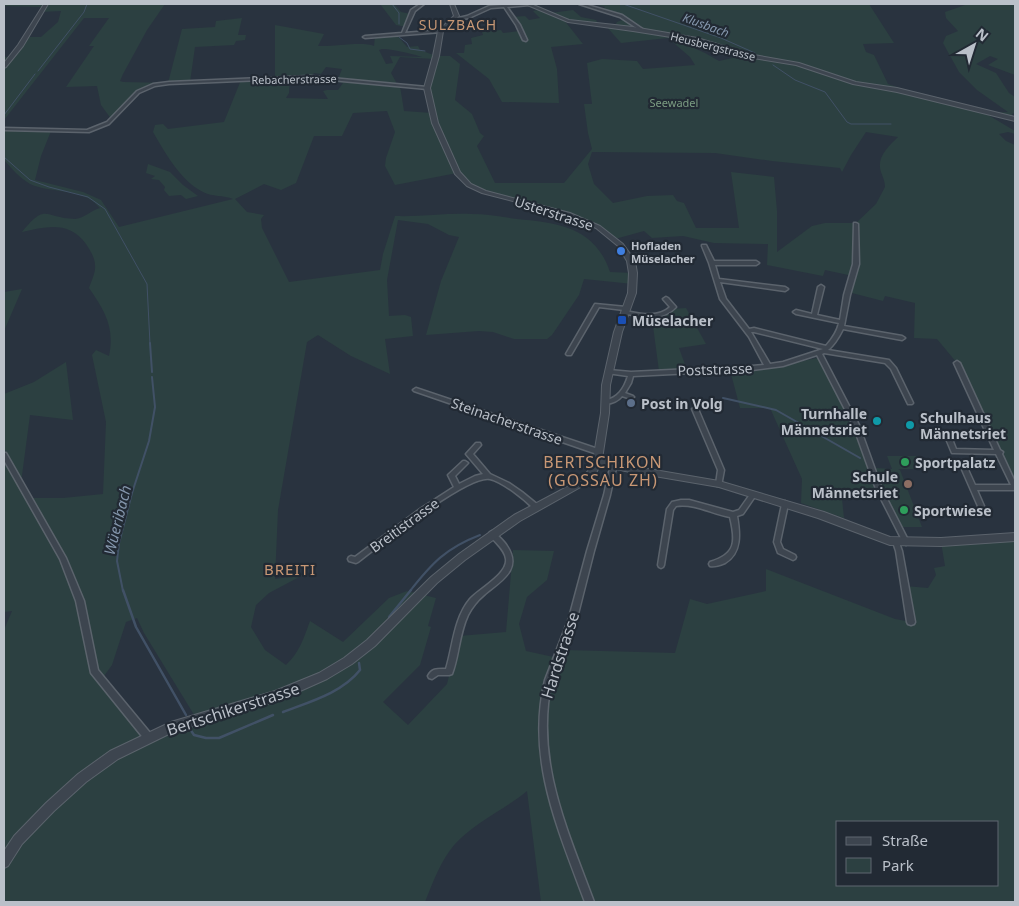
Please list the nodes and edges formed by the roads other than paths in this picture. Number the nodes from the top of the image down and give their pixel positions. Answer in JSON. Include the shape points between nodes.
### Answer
{"nodes":[{"id":1,"x":46,"y":4,"type":"edge"},
{"id":2,"x":422,"y":4,"type":"edge"},
{"id":3,"x":452,"y":4,"type":"edge"},
{"id":4,"x":528,"y":4,"type":"edge"},
{"id":5,"x":580,"y":4,"type":"edge"},
{"id":6,"x":504,"y":5,"type":"junction"},
{"id":7,"x":456,"y":19,"type":"junction"},
{"id":8,"x":642,"y":30,"type":"junction"},
{"id":9,"x":441,"y":31,"type":"junction"},
{"id":10,"x":403,"y":34,"type":"junction"},
{"id":11,"x":365,"y":37,"type":"dead end"},
{"id":12,"x":525,"y":40,"type":"dead end"},
{"id":13,"x":4,"y":66,"type":"edge"},
{"id":14,"x":427,"y":89,"type":"junction"},
{"id":15,"x":1015,"y":119,"type":"edge"},
{"id":16,"x":4,"y":129,"type":"edge"},
{"id":17,"x":856,"y":224,"type":"dead end"},
{"id":18,"x":704,"y":246,"type":"dead end"},
{"id":19,"x":712,"y":263,"type":"junction"},
{"id":20,"x":756,"y":263,"type":"dead end"},
{"id":21,"x":717,"y":280,"type":"junction"},
{"id":22,"x":821,"y":287,"type":"dead end"},
{"id":23,"x":785,"y":289,"type":"dead end"},
{"id":24,"x":666,"y":299,"type":"dead end"},
{"id":25,"x":626,"y":311,"type":"junction"},
{"id":26,"x":796,"y":312,"type":"dead end"},
{"id":27,"x":814,"y":316,"type":"junction"},
{"id":28,"x":841,"y":325,"type":"junction"},
{"id":29,"x":747,"y":331,"type":"junction"},
{"id":30,"x":902,"y":338,"type":"dead end"},
{"id":31,"x":823,"y":351,"type":"junction"},
{"id":32,"x":569,"y":354,"type":"dead end"},
{"id":33,"x":957,"y":363,"type":"dead end"},
{"id":34,"x":768,"y":366,"type":"junction"},
{"id":35,"x":609,"y":372,"type":"junction"},
{"id":36,"x":632,"y":374,"type":"junction"},
{"id":37,"x":416,"y":390,"type":"dead end"},
{"id":38,"x":621,"y":394,"type":"junction"},
{"id":39,"x":631,"y":397,"type":"dead end"},
{"id":40,"x":606,"y":402,"type":"junction"},
{"id":41,"x":910,"y":403,"type":"dead end"},
{"id":42,"x":695,"y":410,"type":"dead end"},
{"id":43,"x":950,"y":441,"type":"dead end"},
{"id":44,"x":478,"y":445,"type":"dead end"},
{"id":45,"x":1000,"y":452,"type":"junction"},
{"id":46,"x":4,"y":455,"type":"edge"},
{"id":47,"x":598,"y":456,"type":"junction"},
{"id":48,"x":464,"y":463,"type":"dead end"},
{"id":49,"x":963,"y":465,"type":"dead end"},
{"id":50,"x":615,"y":466,"type":"junction"},
{"id":51,"x":487,"y":475,"type":"junction"},
{"id":52,"x":590,"y":476,"type":"joint"},
{"id":53,"x":719,"y":484,"type":"junction"},
{"id":54,"x":456,"y":487,"type":"junction"},
{"id":55,"x":973,"y":487,"type":"junction"},
{"id":56,"x":1015,"y":488,"type":"edge"},
{"id":57,"x":753,"y":495,"type":"junction"},
{"id":58,"x":785,"y":504,"type":"junction"},
{"id":59,"x":536,"y":507,"type":"junction"},
{"id":60,"x":984,"y":513,"type":"dead end"},
{"id":61,"x":733,"y":515,"type":"junction"},
{"id":62,"x":492,"y":534,"type":"junction"},
{"id":63,"x":1015,"y":537,"type":"edge"},
{"id":64,"x":896,"y":542,"type":"junction"},
{"id":65,"x":906,"y":542,"type":"junction"},
{"id":66,"x":793,"y":557,"type":"dead end"},
{"id":67,"x":351,"y":559,"type":"dead end"},
{"id":68,"x":712,"y":564,"type":"dead end"},
{"id":69,"x":661,"y":565,"type":"dead end"},
{"id":70,"x":911,"y":622,"type":"dead end"},
{"id":71,"x":432,"y":676,"type":"dead end"},
{"id":72,"x":148,"y":737,"type":"junction"},
{"id":73,"x":4,"y":862,"type":"edge"},
{"id":74,"x":589,"y":902,"type":"edge"}],
"edges":[{"from":1,"to":13,"type":"street"},
{"from":2,"to":10,"type":"street","via":[[413,10]]},
{"from":3,"to":7,"type":"street"},
{"from":4,"to":6,"type":"street"},
{"from":4,"to":8,"type":"street","name":"Heusbergstrasse","via":[[568,21]]},
{"from":5,"to":8,"type":"street","via":[[621,16]]},
{"from":6,"to":7,"type":"street"},
{"from":6,"to":12,"type":"street"},
{"from":7,"to":9,"type":"street"},
{"from":8,"to":15,"type":"street","name":"Heusbergstrasse","via":[[797,64],[855,83]]},
{"from":9,"to":10,"type":"street"},
{"from":9,"to":14,"type":"street"},
{"from":10,"to":11,"type":"street"},
{"from":14,"to":16,"type":"street","name":"Rebacherstrasse","via":[[314,77],[160,84],[138,92],[108,123],[88,131]]},
{"from":14,"to":25,"type":"street","name":"Usterstrasse","via":[[448,154],[457,173],[469,185],[484,192],[568,214],[608,233],[621,245],[631,261],[633,273],[632,293]]},
{"from":17,"to":28,"type":"street","via":[[856,264]]},
{"from":18,"to":19,"type":"street"},
{"from":19,"to":20,"type":"street"},
{"from":19,"to":21,"type":"street"},
{"from":21,"to":23,"type":"street"},
{"from":21,"to":29,"type":"street","via":[[723,299]]},
{"from":22,"to":27,"type":"street"},
{"from":24,"to":25,"type":"street","via":[[672,306],[667,312],[648,316]]},
{"from":25,"to":32,"type":"street","via":[[597,304]]},
{"from":25,"to":35,"type":"street","name":"Usterstrasse"},
{"from":26,"to":27,"type":"street"},
{"from":27,"to":28,"type":"street"},
{"from":28,"to":30,"type":"street"},
{"from":28,"to":31,"type":"street"},
{"from":29,"to":31,"type":"street","via":[[754,330]]},
{"from":29,"to":34,"type":"street"},
{"from":31,"to":34,"type":"street","name":"Poststrasse"},
{"from":31,"to":41,"type":"street","via":[[887,361]]},
{"from":31,"to":65,"type":"street","via":[[856,425],[879,489]]},
{"from":33,"to":45,"type":"street"},
{"from":34,"to":36,"type":"street","name":"Poststrasse"},
{"from":35,"to":36,"type":"street","name":"Poststrasse"},
{"from":35,"to":40,"type":"street","name":"Usterstrasse"},
{"from":36,"to":38,"type":"street"},
{"from":37,"to":47,"type":"street","name":"Steinacherstrasse","via":[[522,424]]},
{"from":38,"to":39,"type":"street"},
{"from":38,"to":40,"type":"street","via":[[612,402]]},
{"from":40,"to":47,"type":"street","name":"Usterstrasse"},
{"from":42,"to":53,"type":"street","via":[[721,470]]},
{"from":43,"to":45,"type":"street","via":[[954,451]]},
{"from":44,"to":51,"type":"street","via":[[469,454]]},
{"from":45,"to":56,"type":"street"},
{"from":46,"to":72,"type":"street","via":[[63,558],[80,601],[94,671]]},
{"from":47,"to":50,"type":"street"},
{"from":47,"to":52,"type":"street","name":"Usterstrasse"},
{"from":48,"to":54,"type":"street","via":[[451,475]]},
{"from":49,"to":55,"type":"street"},
{"from":50,"to":53,"type":"street"},
{"from":50,"to":74,"type":"street","name":"Hardstrasse","via":[[590,548],[574,618],[546,687],[542,716],[548,781],[562,831]]},
{"from":51,"to":54,"type":"street","name":"Breitistrasse"},
{"from":51,"to":59,"type":"street","via":[[526,497]]},
{"from":52,"to":59,"type":"street","name":"Bertschikerstrasse"},
{"from":53,"to":57,"type":"street"},
{"from":54,"to":67,"type":"street","name":"Breitistrasse","via":[[356,560]]},
{"from":55,"to":56,"type":"street"},
{"from":55,"to":60,"type":"street"},
{"from":57,"to":58,"type":"street"},
{"from":57,"to":61,"type":"street","via":[[741,512]]},
{"from":58,"to":64,"type":"street","via":[[879,539]]},
{"from":58,"to":66,"type":"street","via":[[777,542],[780,551]]},
{"from":59,"to":62,"type":"street","name":"Bertschikerstrasse"},
{"from":61,"to":68,"type":"street","via":[[735,547],[729,558]]},
{"from":61,"to":69,"type":"street","via":[[680,502],[674,504],[670,509]]},
{"from":62,"to":71,"type":"street","via":[[508,552],[508,569],[471,602],[449,672],[436,672]]},
{"from":62,"to":72,"type":"street","name":"Bertschikerstrasse","via":[[434,580],[370,643],[323,676],[276,696],[196,718]]},
{"from":63,"to":65,"type":"street"},
{"from":64,"to":65,"type":"street"},
{"from":64,"to":70,"type":"street"},
{"from":72,"to":73,"type":"street","name":"Bertschikerstrasse","via":[[114,755],[82,778],[31,827]]}]}
